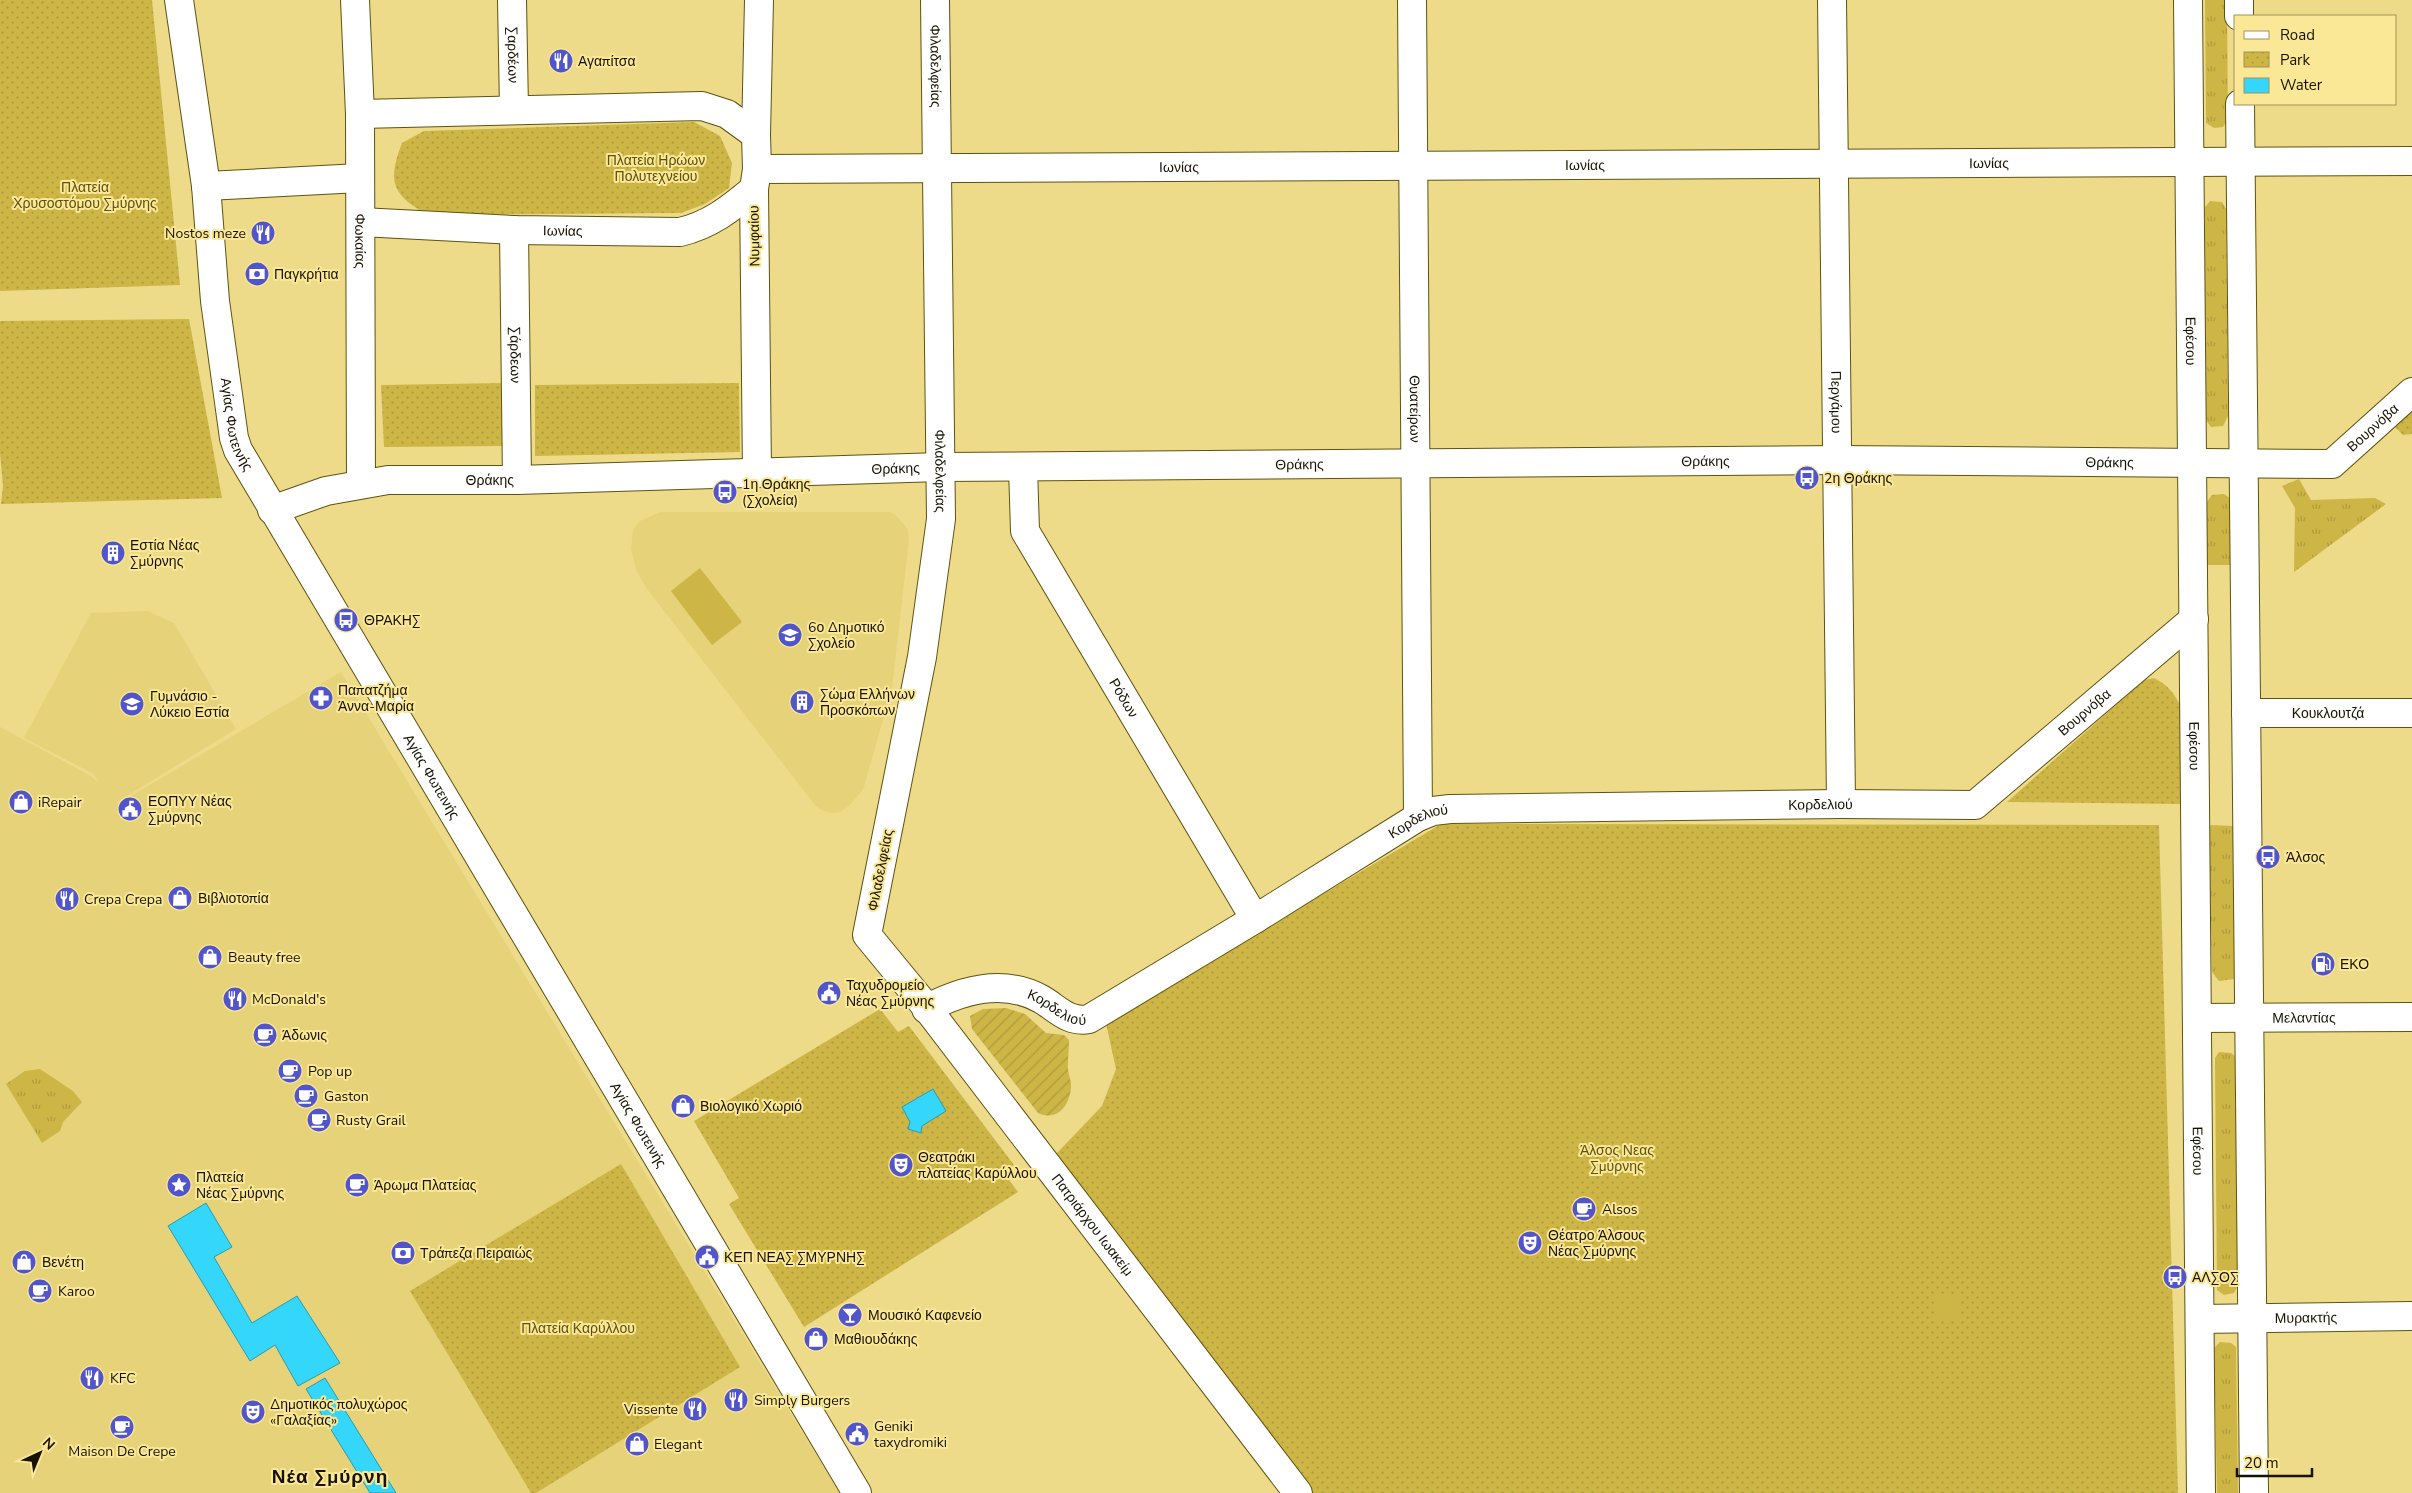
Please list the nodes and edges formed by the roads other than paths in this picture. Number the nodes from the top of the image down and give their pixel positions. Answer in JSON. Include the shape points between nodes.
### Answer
{"nodes":[{"id":1,"x":179,"y":0,"type":"edge"},
{"id":2,"x":355,"y":0,"type":"edge"},
{"id":3,"x":512,"y":0,"type":"edge"},
{"id":4,"x":759,"y":0,"type":"edge"},
{"id":5,"x":935,"y":0,"type":"edge"},
{"id":6,"x":1412,"y":0,"type":"edge"},
{"id":7,"x":1832,"y":0,"type":"edge"},
{"id":8,"x":2188,"y":0,"type":"edge"},
{"id":9,"x":2239,"y":0,"type":"edge"},
{"id":10,"x":2239,"y":15,"type":"edge"},
{"id":11,"x":2240,"y":105,"type":"edge"},
{"id":12,"x":514,"y":109,"type":"junction"},
{"id":13,"x":360,"y":114,"type":"junction"},
{"id":14,"x":756,"y":135,"type":"junction"},
{"id":15,"x":2412,"y":161,"type":"edge"},
{"id":16,"x":2241,"y":163,"type":"junction"},
{"id":17,"x":2190,"y":164,"type":"junction"},
{"id":18,"x":1834,"y":165,"type":"junction"},
{"id":19,"x":1413,"y":166,"type":"junction"},
{"id":20,"x":936,"y":169,"type":"junction"},
{"id":21,"x":360,"y":178,"type":"junction"},
{"id":22,"x":755,"y":179,"type":"junction"},
{"id":23,"x":206,"y":186,"type":"junction"},
{"id":24,"x":361,"y":222,"type":"junction"},
{"id":25,"x":514,"y":230,"type":"junction"},
{"id":26,"x":2412,"y":392,"type":"edge"},
{"id":27,"x":1837,"y":460,"type":"junction"},
{"id":28,"x":1415,"y":464,"type":"junction"},
{"id":29,"x":2193,"y":464,"type":"junction"},
{"id":30,"x":2244,"y":464,"type":"junction"},
{"id":31,"x":2332,"y":464,"type":"joint"},
{"id":32,"x":941,"y":467,"type":"junction"},
{"id":33,"x":1023,"y":467,"type":"junction"},
{"id":34,"x":757,"y":473,"type":"junction"},
{"id":35,"x":517,"y":480,"type":"junction"},
{"id":36,"x":361,"y":483,"type":"junction"},
{"id":37,"x":272,"y":510,"type":"junction"},
{"id":38,"x":2194,"y":619,"type":"junction"},
{"id":39,"x":2246,"y":713,"type":"junction"},
{"id":40,"x":2412,"y":713,"type":"edge"},
{"id":41,"x":1841,"y":804,"type":"junction"},
{"id":42,"x":1974,"y":805,"type":"joint"},
{"id":43,"x":1418,"y":817,"type":"junction"},
{"id":44,"x":1255,"y":919,"type":"junction"},
{"id":45,"x":867,"y":935,"type":"joint"},
{"id":46,"x":926,"y":1009,"type":"junction"},
{"id":47,"x":2412,"y":1017,"type":"edge"},
{"id":48,"x":2198,"y":1018,"type":"junction"},
{"id":49,"x":2250,"y":1018,"type":"junction"},
{"id":50,"x":2412,"y":1316,"type":"edge"},
{"id":51,"x":2200,"y":1319,"type":"junction"},
{"id":52,"x":2252,"y":1320,"type":"junction"},
{"id":53,"x":857,"y":1493,"type":"edge"},
{"id":54,"x":1298,"y":1493,"type":"edge"},
{"id":55,"x":2201,"y":1493,"type":"edge"},
{"id":56,"x":2254,"y":1493,"type":"edge"}],
"edges":[{"from":1,"to":23,"type":"street","name":"Αγίας Φωτεινής"},
{"from":2,"to":13,"type":"street","name":"Φωκαίας"},
{"from":3,"to":12,"type":"street","name":"Σαρδέων"},
{"from":4,"to":14,"type":"street","name":"Νυμφαίου"},
{"from":5,"to":20,"type":"street","name":"Φιλαδελφείας"},
{"from":6,"to":19,"type":"street","name":"Θυατείρων"},
{"from":7,"to":18,"type":"street","name":"Περγάμου"},
{"from":8,"to":17,"type":"street","name":"Εφέσου"},
{"from":9,"to":10,"type":"street"},
{"from":11,"to":16,"type":"street"},
{"from":12,"to":13,"type":"street"},
{"from":12,"to":14,"type":"street","via":[[702,106],[727,114]]},
{"from":13,"to":21,"type":"street","name":"Φωκαίας"},
{"from":14,"to":22,"type":"street","name":"Νυμφαίου"},
{"from":15,"to":16,"type":"street","name":"Ιωνίας"},
{"from":16,"to":17,"type":"street","name":"Ιωνίας"},
{"from":16,"to":30,"type":"street"},
{"from":17,"to":18,"type":"street","name":"Ιωνίας"},
{"from":17,"to":29,"type":"street","name":"Εφέσου"},
{"from":18,"to":19,"type":"street","name":"Ιωνίας"},
{"from":18,"to":27,"type":"street","name":"Περγάμου"},
{"from":19,"to":20,"type":"street","name":"Ιωνίας"},
{"from":19,"to":28,"type":"street","name":"Θυατείρων"},
{"from":20,"to":22,"type":"street","name":"Ιωνίας"},
{"from":20,"to":32,"type":"street","name":"Φιλαδελφείας"},
{"from":21,"to":23,"type":"street"},
{"from":21,"to":24,"type":"street","name":"Φωκαίας"},
{"from":22,"to":25,"type":"street","name":"Ιωνίας","via":[[717,219],[680,232]]},
{"from":22,"to":34,"type":"street","name":"Νυμφαίου"},
{"from":23,"to":37,"type":"street","name":"Αγίας Φωτεινής","via":[[215,301],[234,438]]},
{"from":24,"to":25,"type":"street","name":"Ιωνίας"},
{"from":24,"to":36,"type":"street","name":"Φωκαίας"},
{"from":25,"to":35,"type":"street","name":"Σάρδεων"},
{"from":26,"to":31,"type":"street","name":"Βουρνόβα"},
{"from":27,"to":28,"type":"street","name":"Θράκης"},
{"from":27,"to":29,"type":"street","name":"Θράκης"},
{"from":27,"to":41,"type":"street","name":"Περγάμου"},
{"from":28,"to":33,"type":"street","name":"Θράκης"},
{"from":28,"to":43,"type":"street","name":"Θυατείρων"},
{"from":29,"to":30,"type":"street","name":"Θράκης"},
{"from":29,"to":38,"type":"street","name":"Εφέσου"},
{"from":30,"to":31,"type":"street","name":"Θράκης"},
{"from":30,"to":39,"type":"street"},
{"from":32,"to":33,"type":"street","name":"Θράκης"},
{"from":32,"to":34,"type":"street","name":"Θράκης"},
{"from":32,"to":45,"type":"street","name":"Φιλαδελφείας","via":[[941,519],[922,657]]},
{"from":33,"to":44,"type":"street","name":"Ρόδων","via":[[1025,531]]},
{"from":34,"to":35,"type":"street","name":"Θράκης"},
{"from":35,"to":36,"type":"street","name":"Θράκης"},
{"from":36,"to":37,"type":"street","name":"Θράκης"},
{"from":37,"to":53,"type":"street","name":"Αγίας Φωτεινής"},
{"from":38,"to":42,"type":"street","name":"Βουρνόβα"},
{"from":38,"to":48,"type":"street","name":"Εφέσου"},
{"from":39,"to":40,"type":"street","name":"Κουκλουτζά"},
{"from":39,"to":49,"type":"street"},
{"from":41,"to":42,"type":"street","name":"Κορδελιού"},
{"from":41,"to":43,"type":"street","name":"Κορδελιού","via":[[1450,809]]},
{"from":43,"to":44,"type":"street","name":"Κορδελιού"},
{"from":44,"to":46,"type":"street","name":"Κορδελιού","via":[[1089,1019],[1074,1020],[1041,999],[995,987],[965,992]]},
{"from":45,"to":46,"type":"street","name":"Πατριάρχου Ιωακείμ"},
{"from":46,"to":54,"type":"street","name":"Πατριάρχου Ιωακείμ"},
{"from":47,"to":49,"type":"street","name":"Μελαντίας"},
{"from":48,"to":49,"type":"street","name":"Μελαντίας"},
{"from":48,"to":51,"type":"street","name":"Εφέσου"},
{"from":49,"to":52,"type":"street"},
{"from":50,"to":52,"type":"street","name":"Μυρακτής"},
{"from":51,"to":52,"type":"street","name":"Μυρακτής"},
{"from":51,"to":55,"type":"street","name":"Εφέσου"},
{"from":52,"to":56,"type":"street"}]}
